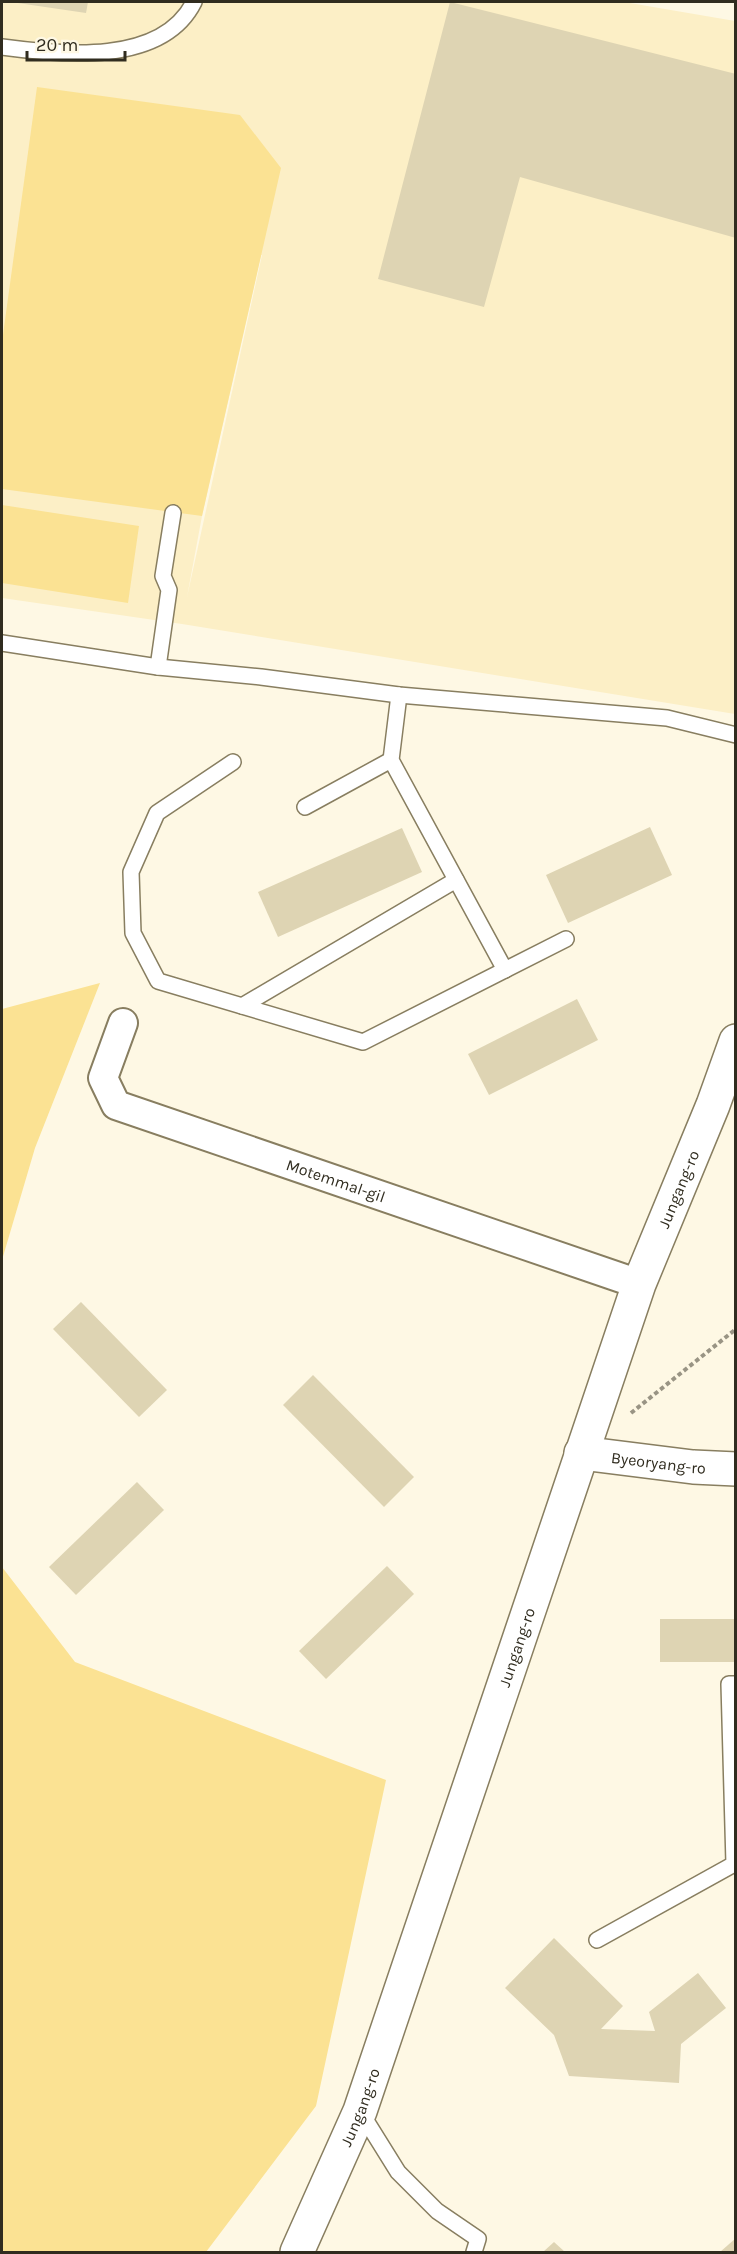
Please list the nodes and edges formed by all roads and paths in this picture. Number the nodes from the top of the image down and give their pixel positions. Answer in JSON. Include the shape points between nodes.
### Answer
{"nodes":[{"id":1,"x":195,"y":2,"type":"edge"},
{"id":2,"x":2,"y":47,"type":"edge"},
{"id":3,"x":173,"y":513,"type":"dead end"},
{"id":4,"x":2,"y":643,"type":"edge"},
{"id":5,"x":158,"y":667,"type":"junction"},
{"id":6,"x":399,"y":695,"type":"junction"},
{"id":7,"x":735,"y":735,"type":"edge"},
{"id":8,"x":391,"y":760,"type":"junction"},
{"id":9,"x":233,"y":762,"type":"dead end"},
{"id":10,"x":305,"y":807,"type":"dead end"},
{"id":11,"x":456,"y":880,"type":"junction"},
{"id":12,"x":566,"y":939,"type":"dead end"},
{"id":13,"x":505,"y":970,"type":"junction"},
{"id":14,"x":242,"y":1006,"type":"junction"},
{"id":15,"x":123,"y":1023,"type":"dead end"},
{"id":16,"x":735,"y":1041,"type":"edge"},
{"id":17,"x":639,"y":1284,"type":"junction"},
{"id":18,"x":735,"y":1329,"type":"edge"},
{"id":19,"x":625,"y":1418,"type":"dead end"},
{"id":20,"x":581,"y":1454,"type":"junction"},
{"id":21,"x":735,"y":1469,"type":"edge"},
{"id":22,"x":735,"y":1684,"type":"edge"},
{"id":23,"x":735,"y":1864,"type":"edge"},
{"id":24,"x":597,"y":1940,"type":"dead end"},
{"id":25,"x":360,"y":2111,"type":"junction"},
{"id":26,"x":297,"y":2253,"type":"edge"},
{"id":27,"x":474,"y":2253,"type":"edge"}],
"edges":[{"from":1,"to":2,"type":"lane","via":[[172,29],[122,50],[48,52]]},
{"from":3,"to":5,"type":"lane","via":[[163,576],[169,590]]},
{"from":4,"to":5,"type":"lane"},
{"from":5,"to":6,"type":"lane"},
{"from":6,"to":7,"type":"lane","via":[[667,718]]},
{"from":6,"to":8,"type":"lane"},
{"from":8,"to":10,"type":"lane"},
{"from":8,"to":11,"type":"lane"},
{"from":9,"to":14,"type":"lane","via":[[157,813],[131,872],[133,933],[158,981]]},
{"from":11,"to":13,"type":"lane"},
{"from":11,"to":14,"type":"lane"},
{"from":12,"to":13,"type":"lane"},
{"from":13,"to":14,"type":"lane","via":[[363,1042]]},
{"from":15,"to":17,"type":"street","name":"Motemmal-gil","via":[[103,1078],[116,1105]]},
{"from":16,"to":17,"type":"street","name":"Jungang-ro","via":[[713,1105]]},
{"from":17,"to":20,"type":"street","name":"Jungang-ro"},
{"from":18,"to":19,"type":"path"},
{"from":20,"to":21,"type":"street","name":"Byeoryang-ro"},
{"from":20,"to":25,"type":"street","name":"Jungang-ro"},
{"from":22,"to":23,"type":"lane","via":[[729,1684]]},
{"from":23,"to":24,"type":"lane"},
{"from":25,"to":26,"type":"street","name":"Jungang-ro"},
{"from":25,"to":27,"type":"lane","via":[[398,2172],[437,2211],[478,2239]]}]}
